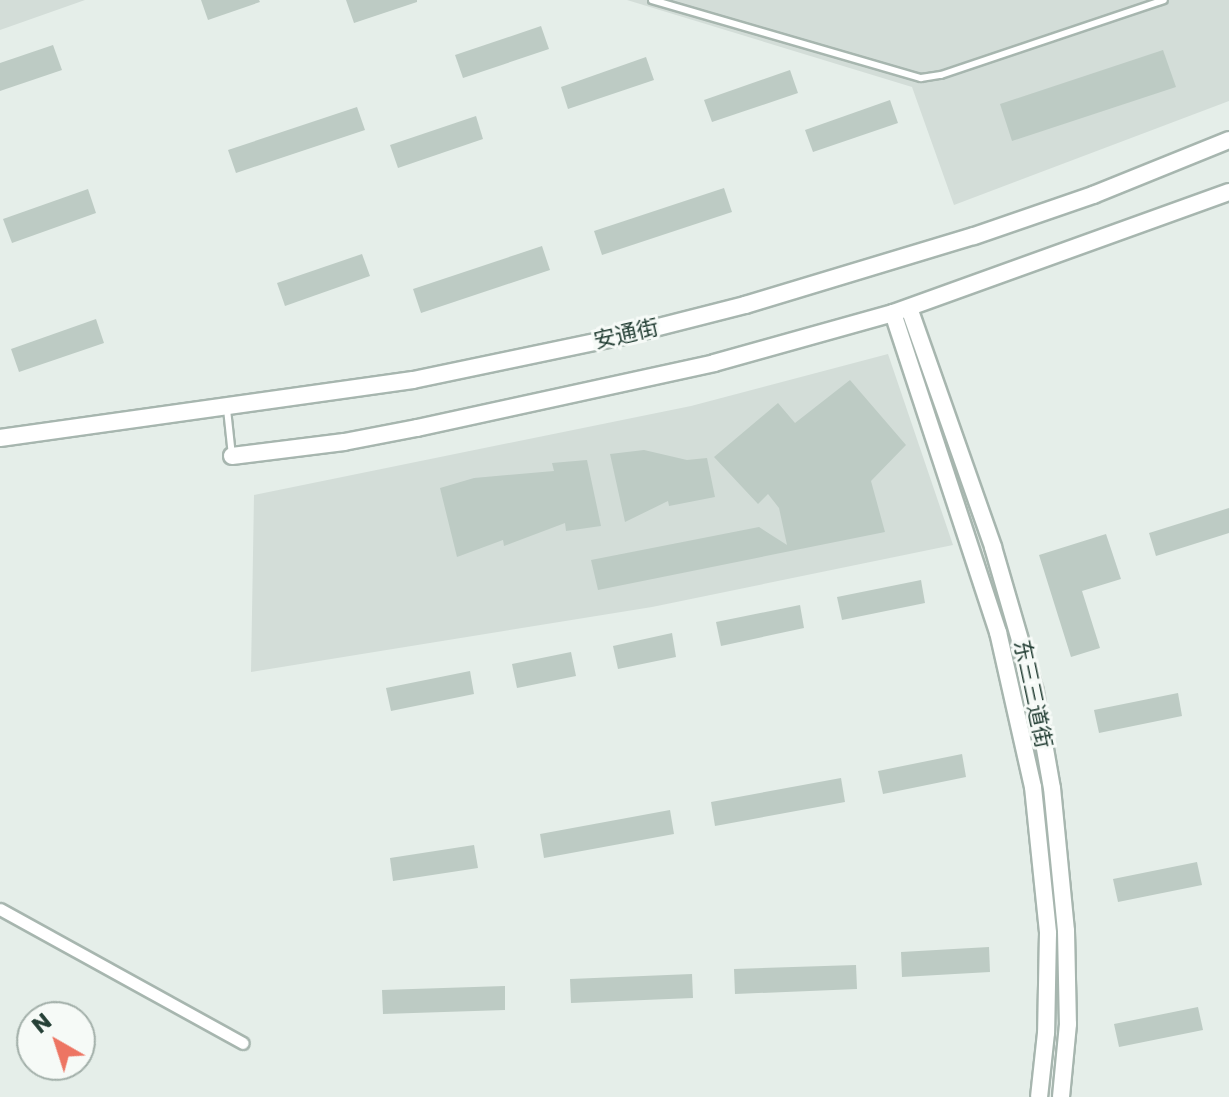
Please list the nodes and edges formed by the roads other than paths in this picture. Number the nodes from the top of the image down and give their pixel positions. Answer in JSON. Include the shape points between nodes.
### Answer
{"nodes":[{"id":1,"x":652,"y":0,"type":"edge"},
{"id":2,"x":1164,"y":0,"type":"edge"},
{"id":3,"x":1229,"y":140,"type":"edge"},
{"id":4,"x":1229,"y":192,"type":"edge"},
{"id":5,"x":901,"y":311,"type":"junction"},
{"id":6,"x":227,"y":409,"type":"junction"},
{"id":7,"x":0,"y":438,"type":"edge"},
{"id":8,"x":232,"y":456,"type":"joint"},
{"id":9,"x":0,"y":909,"type":"edge"},
{"id":10,"x":243,"y":1043,"type":"dead end"},
{"id":11,"x":1039,"y":1097,"type":"edge"},
{"id":12,"x":1061,"y":1097,"type":"edge"}],
"edges":[{"from":1,"to":2,"type":"lane","via":[[921,78]]},
{"from":3,"to":6,"type":"main road","name":"安通街","via":[[989,231],[745,305],[413,380]]},
{"from":4,"to":5,"type":"main road"},
{"from":5,"to":8,"type":"main road","via":[[625,385],[344,442]]},
{"from":5,"to":11,"type":"main road","name":"东三三道街","via":[[1018,709],[1033,787],[1048,933]]},
{"from":5,"to":12,"type":"main road","name":"东三三道街","via":[[993,547],[1035,692],[1052,788],[1066,931],[1068,1024]]},
{"from":6,"to":7,"type":"main road","name":"安通街"},
{"from":6,"to":8,"type":"lane"},
{"from":9,"to":10,"type":"street"}]}
